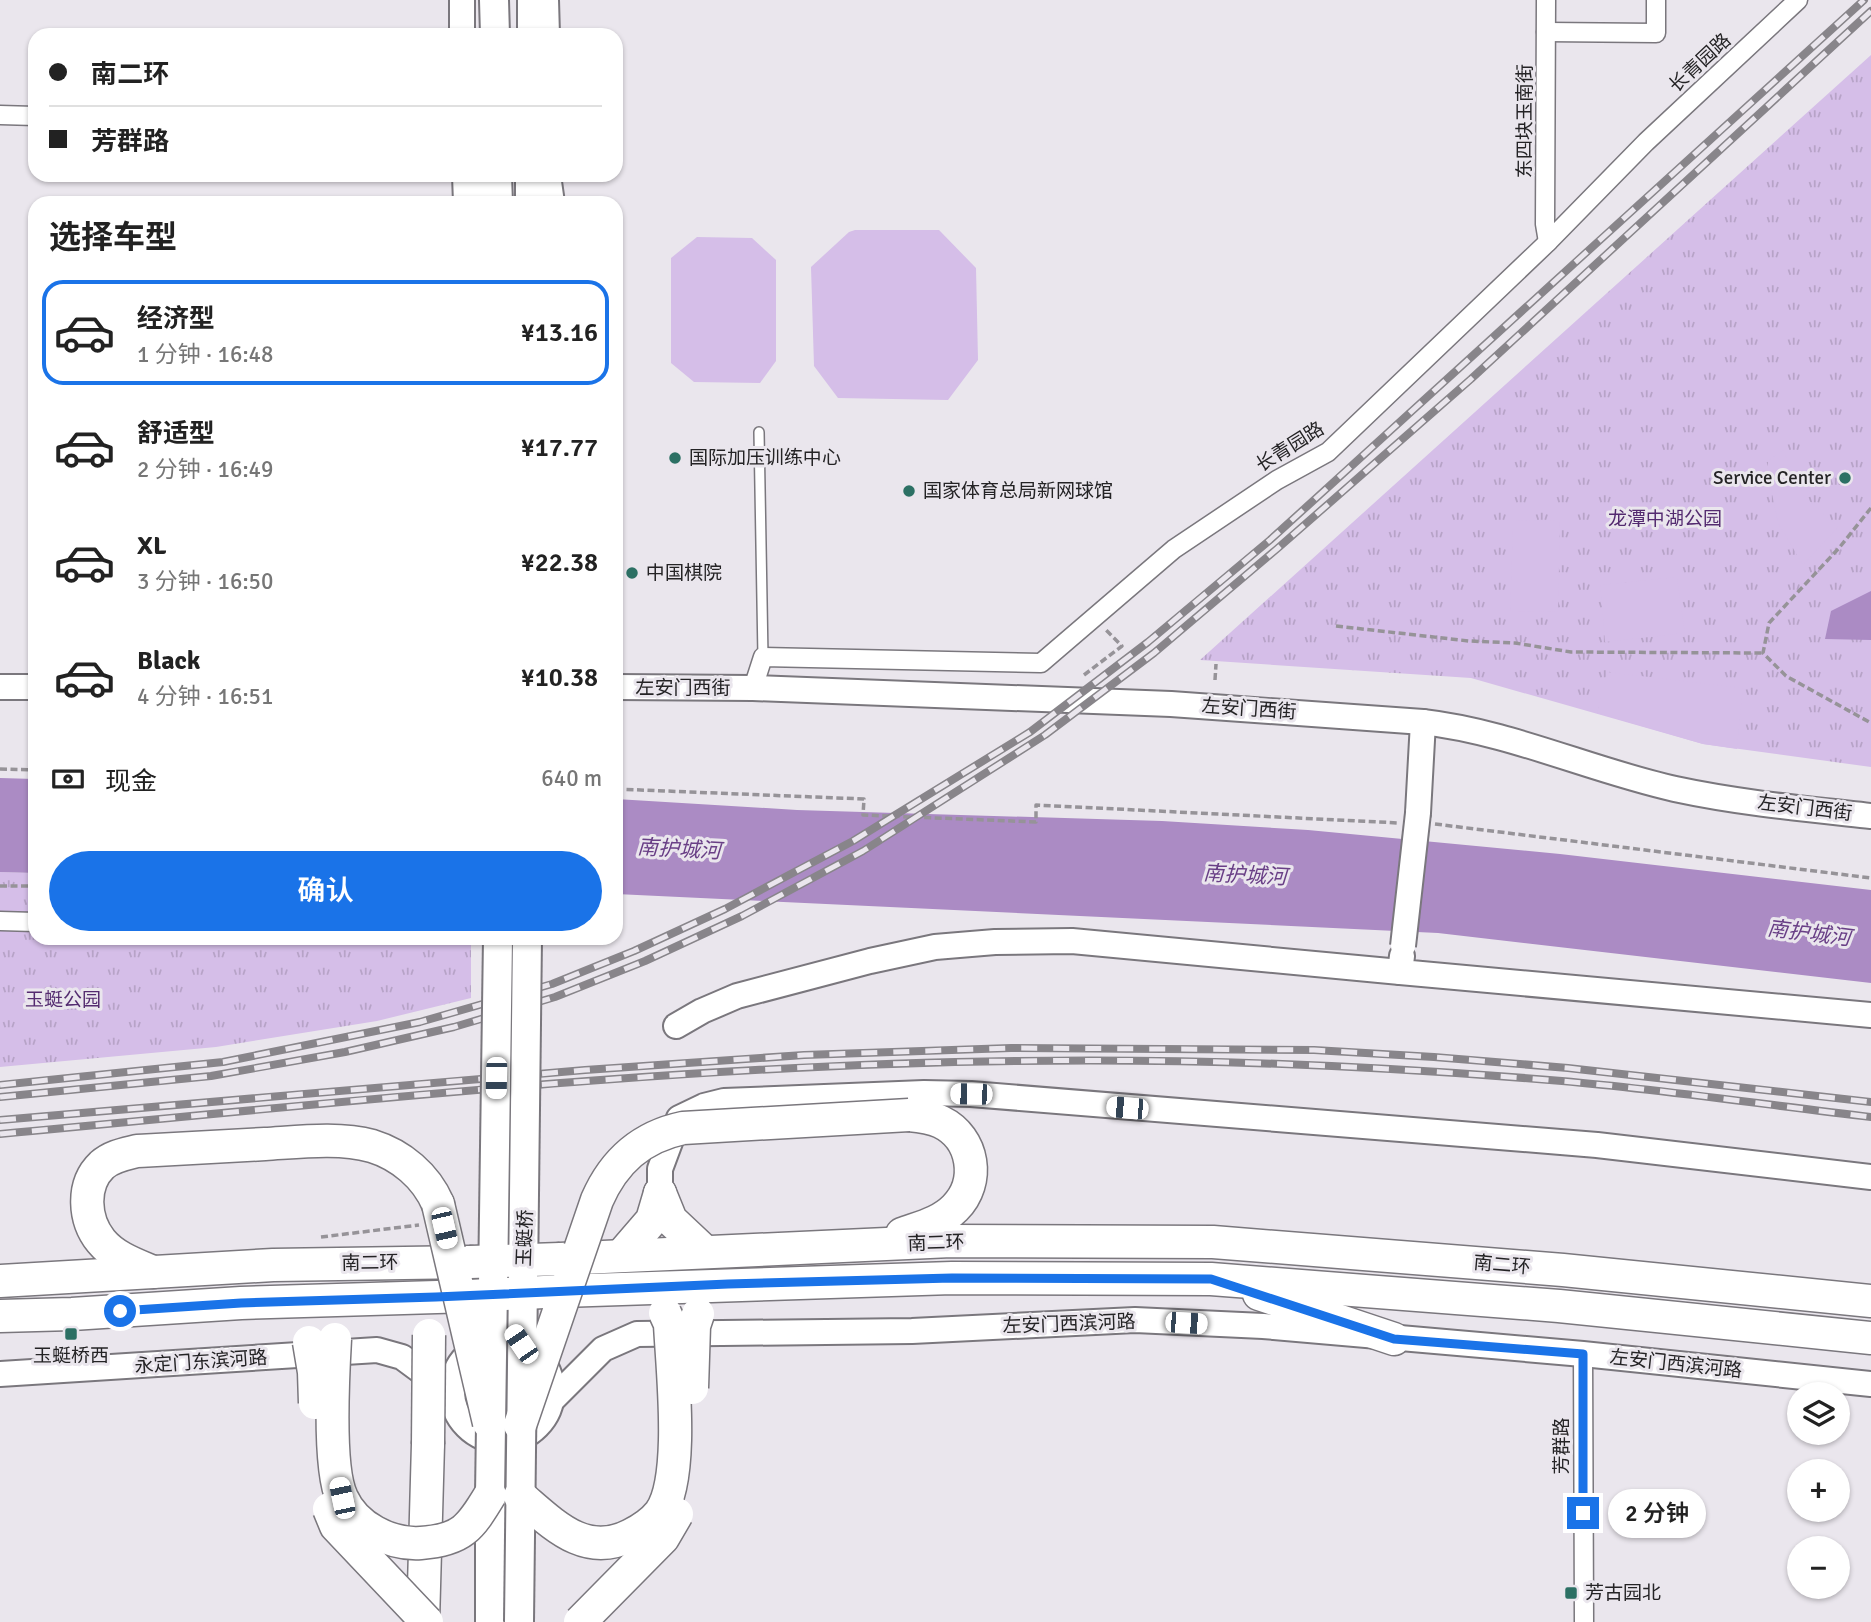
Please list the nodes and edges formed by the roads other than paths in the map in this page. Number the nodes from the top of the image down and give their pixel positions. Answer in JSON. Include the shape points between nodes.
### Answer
{"nodes":[{"id":1,"x":462,"y":0,"type":"edge"},
{"id":2,"x":494,"y":0,"type":"edge"},
{"id":3,"x":532,"y":0,"type":"edge"},
{"id":4,"x":546,"y":0,"type":"edge"},
{"id":5,"x":1546,"y":0,"type":"edge"},
{"id":6,"x":1656,"y":0,"type":"edge"},
{"id":7,"x":1798,"y":0,"type":"edge"},
{"id":8,"x":462,"y":28,"type":"edge"},
{"id":9,"x":495,"y":28,"type":"edge"},
{"id":10,"x":532,"y":28,"type":"edge"},
{"id":11,"x":547,"y":28,"type":"edge"},
{"id":12,"x":1546,"y":32,"type":"junction"},
{"id":13,"x":0,"y":115,"type":"edge"},
{"id":14,"x":28,"y":116,"type":"edge"},
{"id":15,"x":1548,"y":242,"type":"junction"},
{"id":16,"x":758,"y":432,"type":"dead end"},
{"id":17,"x":763,"y":657,"type":"junction"},
{"id":18,"x":0,"y":687,"type":"edge"},
{"id":19,"x":28,"y":687,"type":"edge"},
{"id":20,"x":623,"y":687,"type":"edge"},
{"id":21,"x":753,"y":688,"type":"junction"},
{"id":22,"x":1423,"y":722,"type":"junction"},
{"id":23,"x":1871,"y":816,"type":"edge"},
{"id":24,"x":0,"y":921,"type":"edge"},
{"id":25,"x":28,"y":922,"type":"edge"},
{"id":26,"x":498,"y":945,"type":"edge"},
{"id":27,"x":512,"y":945,"type":"edge"},
{"id":28,"x":527,"y":945,"type":"edge"},
{"id":29,"x":1400,"y":972,"type":"junction"},
{"id":30,"x":1871,"y":1014,"type":"edge"},
{"id":31,"x":676,"y":1026,"type":"dead end"},
{"id":32,"x":1871,"y":1177,"type":"edge"},
{"id":33,"x":660,"y":1193,"type":"junction"},
{"id":34,"x":871,"y":1245,"type":"junction"},
{"id":35,"x":704,"y":1251,"type":"junction"},
{"id":36,"x":621,"y":1256,"type":"junction"},
{"id":37,"x":153,"y":1272,"type":"junction"},
{"id":38,"x":1211,"y":1279,"type":"junction"},
{"id":39,"x":0,"y":1281,"type":"edge"},
{"id":40,"x":728,"y":1284,"type":"junction"},
{"id":41,"x":634,"y":1288,"type":"junction"},
{"id":42,"x":457,"y":1296,"type":"junction"},
{"id":43,"x":398,"y":1299,"type":"junction"},
{"id":44,"x":1871,"y":1301,"type":"edge"},
{"id":45,"x":241,"y":1303,"type":"junction"},
{"id":46,"x":0,"y":1316,"type":"edge"},
{"id":47,"x":429,"y":1335,"type":"junction"},
{"id":48,"x":507,"y":1337,"type":"junction"},
{"id":49,"x":1871,"y":1338,"type":"edge"},
{"id":50,"x":1394,"y":1339,"type":"junction"},
{"id":51,"x":322,"y":1341,"type":"junction"},
{"id":52,"x":1583,"y":1354,"type":"junction"},
{"id":53,"x":0,"y":1374,"type":"edge"},
{"id":54,"x":1871,"y":1384,"type":"edge"},
{"id":55,"x":452,"y":1394,"type":"junction"},
{"id":56,"x":552,"y":1400,"type":"junction"},
{"id":57,"x":505,"y":1436,"type":"junction"},
{"id":58,"x":505,"y":1495,"type":"junction"},
{"id":59,"x":425,"y":1622,"type":"edge"},
{"id":60,"x":490,"y":1622,"type":"edge"},
{"id":61,"x":502,"y":1622,"type":"edge"},
{"id":62,"x":519,"y":1622,"type":"edge"},
{"id":63,"x":580,"y":1622,"type":"edge"},
{"id":64,"x":1584,"y":1622,"type":"edge"}],
"edges":[{"from":1,"to":8,"type":"street"},
{"from":2,"to":9,"type":"main road"},
{"from":3,"to":10,"type":"main road"},
{"from":4,"to":11,"type":"street"},
{"from":5,"to":12,"type":"street","name":"东四块玉南街"},
{"from":6,"to":12,"type":"street","via":[[1656,33]]},
{"from":7,"to":15,"type":"street","name":"长青园路","via":[[1646,142]]},
{"from":12,"to":15,"type":"street","name":"东四块玉南街"},
{"from":13,"to":14,"type":"street"},
{"from":15,"to":17,"type":"street","name":"长青园路","via":[[1328,452],[1174,549],[1041,663]]},
{"from":16,"to":17,"type":"lane"},
{"from":17,"to":21,"type":"street"},
{"from":18,"to":19,"type":"street"},
{"from":20,"to":21,"type":"street","name":"左安门西街"},
{"from":21,"to":22,"type":"street","name":"左安门西街","via":[[1171,704]]},
{"from":22,"to":23,"type":"street","name":"左安门西街","via":[[1461,727],[1675,789]]},
{"from":22,"to":29,"type":"street","bridge":true},
{"from":24,"to":25,"type":"street"},
{"from":26,"to":57,"type":"main road","name":"玉蜓桥","bridge":true},
{"from":27,"to":48,"type":"street"},
{"from":28,"to":57,"type":"main road","name":"玉蜓桥","bridge":true,"via":[[526,1192]]},
{"from":29,"to":30,"type":"street"},
{"from":29,"to":31,"type":"street","via":[[1072,941],[995,942],[935,947],[737,996]]},
{"from":32,"to":33,"type":"street","via":[[1597,1145],[924,1093],[724,1101],[704,1106],[679,1118],[660,1169]]},
{"from":33,"to":35,"type":"highway","via":[[671,1220]]},
{"from":33,"to":36,"type":"highway","via":[[652,1220]]},
{"from":34,"to":35,"type":"highway","name":"南二环"},
{"from":34,"to":44,"type":"highway","name":"南二环","via":[[1213,1242]]},
{"from":34,"to":57,"type":"highway","bridge":true,"via":[[938,1222],[954,1210],[968,1189],[968,1150],[940,1121],[909,1115],[666,1131],[633,1150],[605,1181]]},
{"from":35,"to":36,"type":"highway","name":"南二环"},
{"from":36,"to":37,"type":"highway","name":"南二环","bridge":true},
{"from":37,"to":39,"type":"highway","name":"南二环"},
{"from":37,"to":57,"type":"highway","bridge":true,"via":[[116,1255],[93,1229],[88,1213],[92,1178],[117,1156],[291,1142],[372,1146],[405,1162],[432,1190],[434,1214]]},
{"from":38,"to":40,"type":"highway","name":"南二环","via":[[952,1278]]},
{"from":38,"to":49,"type":"highway","name":"南二环","via":[[1559,1306]]},
{"from":38,"to":50,"type":"highway"},
{"from":40,"to":41,"type":"highway","name":"南二环"},
{"from":40,"to":63,"type":"highway","bridge":true,"via":[[698,1314],[694,1326],[688,1479],[682,1503],[663,1538]]},
{"from":41,"to":42,"type":"highway","name":"南二环","bridge":true},
{"from":41,"to":58,"type":"highway","bridge":true,"via":[[651,1297],[670,1324],[675,1458],[673,1483],[662,1511],[648,1526],[625,1538],[593,1542],[573,1538]]},
{"from":42,"to":43,"type":"highway","name":"南二环"},
{"from":42,"to":47,"type":"highway","via":[[433,1306]]},
{"from":43,"to":45,"type":"highway","name":"南二环"},
{"from":43,"to":47,"type":"highway","via":[[422,1307]]},
{"from":43,"to":51,"type":"highway","via":[[360,1307]]},
{"from":45,"to":46,"type":"highway","name":"南二环"},
{"from":45,"to":51,"type":"highway","via":[[271,1311]]},
{"from":47,"to":59,"type":"highway","bridge":true},
{"from":48,"to":55,"type":"street","via":[[465,1357],[457,1368]]},
{"from":48,"to":56,"type":"street","via":[[537,1356],[549,1373]]},
{"from":50,"to":52,"type":"street","name":"左安门西滨河路"},
{"from":50,"to":56,"type":"street","name":"左安门西滨河路","via":[[1135,1320],[912,1331],[637,1334],[603,1349]]},
{"from":51,"to":58,"type":"highway","bridge":true,"via":[[333,1372],[335,1469],[342,1498],[358,1521],[398,1541],[436,1542],[455,1536]]},
{"from":51,"to":59,"type":"highway","bridge":true,"via":[[314,1372],[316,1467],[326,1503],[336,1526]]},
{"from":52,"to":54,"type":"street","name":"左安门西滨河路"},
{"from":52,"to":64,"type":"street","name":"芳群路"},
{"from":53,"to":55,"type":"street","name":"永定门东滨河路","via":[[377,1350],[402,1357]]},
{"from":55,"to":57,"type":"street","via":[[455,1410],[475,1434]]},
{"from":56,"to":57,"type":"street","via":[[536,1429]]},
{"from":57,"to":58,"type":"main road","name":"玉蜓桥","bridge":true},
{"from":57,"to":61,"type":"street"},
{"from":58,"to":60,"type":"main road","name":"玉蜓桥"},
{"from":58,"to":62,"type":"main road","name":"玉蜓桥","bridge":true}]}
